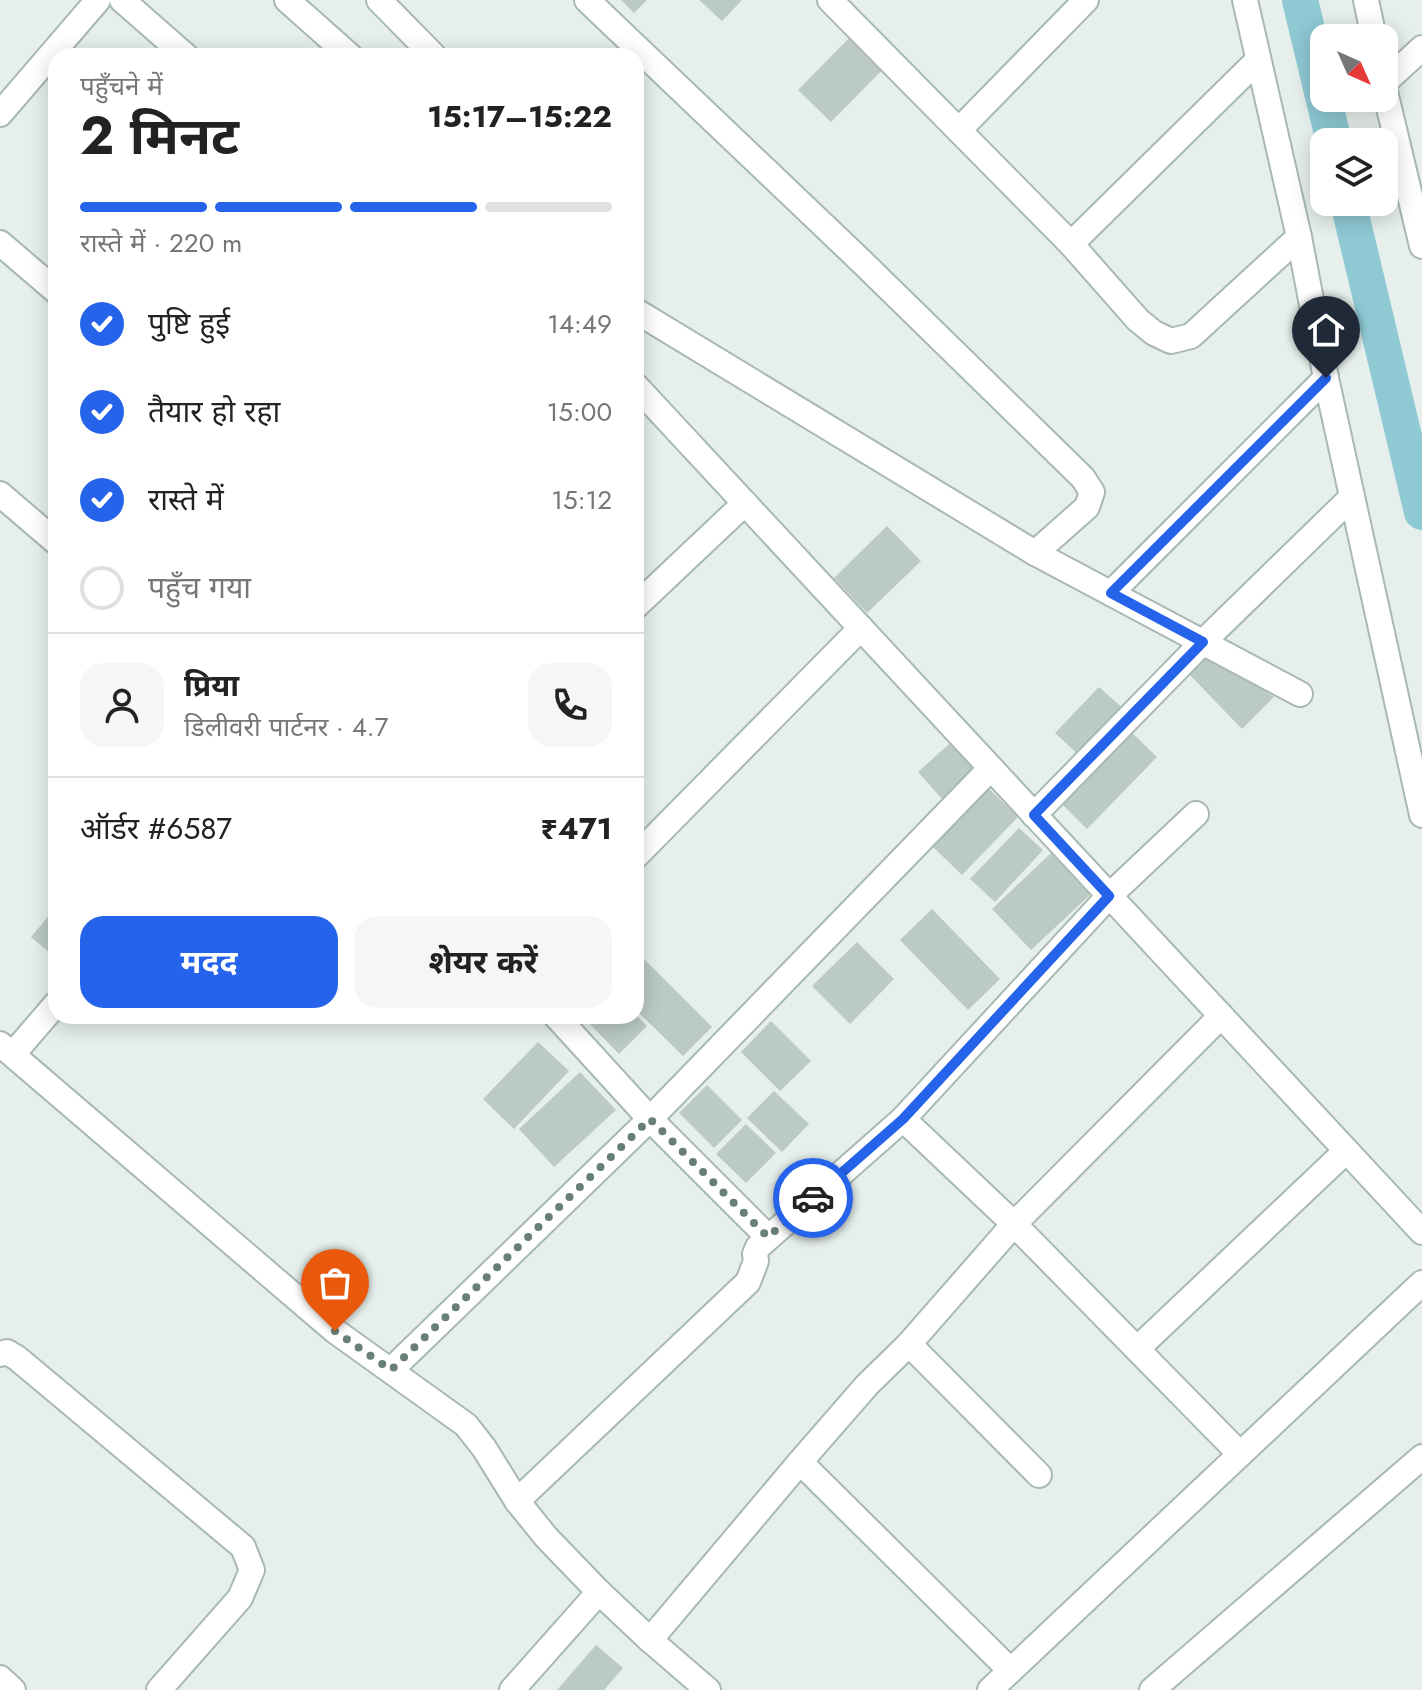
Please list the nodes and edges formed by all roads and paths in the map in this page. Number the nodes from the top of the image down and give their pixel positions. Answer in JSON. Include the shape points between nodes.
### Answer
{"nodes":[{"id":1,"x":98,"y":0,"type":"edge"},
{"id":2,"x":122,"y":0,"type":"edge"},
{"id":3,"x":287,"y":0,"type":"edge"},
{"id":4,"x":379,"y":0,"type":"edge"},
{"id":5,"x":587,"y":0,"type":"edge"},
{"id":6,"x":1086,"y":0,"type":"edge"},
{"id":7,"x":1245,"y":0,"type":"edge"},
{"id":8,"x":1366,"y":0,"type":"edge"},
{"id":9,"x":838,"y":3,"type":"edge"},
{"id":10,"x":1371,"y":24,"type":"edge"},
{"id":11,"x":57,"y":48,"type":"edge"},
{"id":12,"x":177,"y":48,"type":"edge"},
{"id":13,"x":341,"y":48,"type":"edge"},
{"id":14,"x":426,"y":48,"type":"edge"},
{"id":15,"x":637,"y":48,"type":"edge"},
{"id":16,"x":1422,"y":48,"type":"edge"},
{"id":17,"x":644,"y":54,"type":"edge"},
{"id":18,"x":48,"y":58,"type":"edge"},
{"id":19,"x":1258,"y":60,"type":"junction"},
{"id":20,"x":1398,"y":71,"type":"edge"},
{"id":21,"x":1390,"y":112,"type":"edge"},
{"id":22,"x":0,"y":114,"type":"edge"},
{"id":23,"x":959,"y":130,"type":"junction"},
{"id":24,"x":1299,"y":237,"type":"junction"},
{"id":25,"x":0,"y":243,"type":"edge"},
{"id":26,"x":1071,"y":244,"type":"junction"},
{"id":27,"x":1422,"y":246,"type":"edge"},
{"id":28,"x":48,"y":284,"type":"edge"},
{"id":29,"x":644,"y":316,"type":"edge"},
{"id":30,"x":1326,"y":378,"type":"junction"},
{"id":31,"x":644,"y":395,"type":"edge"},
{"id":32,"x":0,"y":494,"type":"edge"},
{"id":33,"x":1352,"y":497,"type":"junction"},
{"id":34,"x":745,"y":503,"type":"junction"},
{"id":35,"x":48,"y":535,"type":"edge"},
{"id":36,"x":1035,"y":553,"type":"junction"},
{"id":37,"x":1111,"y":593,"type":"junction"},
{"id":38,"x":644,"y":598,"type":"edge"},
{"id":39,"x":861,"y":628,"type":"junction"},
{"id":40,"x":1203,"y":642,"type":"junction"},
{"id":41,"x":1300,"y":694,"type":"dead end"},
{"id":42,"x":991,"y":768,"type":"junction"},
{"id":43,"x":1196,"y":814,"type":"dead end"},
{"id":44,"x":1034,"y":815,"type":"junction"},
{"id":45,"x":1422,"y":815,"type":"edge"},
{"id":46,"x":644,"y":848,"type":"edge"},
{"id":47,"x":1109,"y":896,"type":"junction"},
{"id":48,"x":48,"y":1011,"type":"edge"},
{"id":49,"x":1221,"y":1016,"type":"junction"},
{"id":50,"x":563,"y":1024,"type":"edge"},
{"id":51,"x":6,"y":1049,"type":"edge"},
{"id":52,"x":650,"y":1119,"type":"junction"},
{"id":53,"x":903,"y":1119,"type":"junction"},
{"id":54,"x":1346,"y":1151,"type":"junction"},
{"id":55,"x":1014,"y":1224,"type":"junction"},
{"id":56,"x":1422,"y":1232,"type":"edge"},
{"id":57,"x":768,"y":1237,"type":"junction"},
{"id":58,"x":1422,"y":1283,"type":"edge"},
{"id":59,"x":909,"y":1344,"type":"junction"},
{"id":60,"x":1137,"y":1349,"type":"junction"},
{"id":61,"x":0,"y":1354,"type":"edge"},
{"id":62,"x":391,"y":1370,"type":"junction"},
{"id":63,"x":1240,"y":1454,"type":"junction"},
{"id":64,"x":1422,"y":1457,"type":"edge"},
{"id":65,"x":800,"y":1462,"type":"junction"},
{"id":66,"x":1039,"y":1475,"type":"dead end"},
{"id":67,"x":517,"y":1501,"type":"junction"},
{"id":68,"x":599,"y":1592,"type":"junction"},
{"id":69,"x":650,"y":1640,"type":"junction"},
{"id":70,"x":1010,"y":1670,"type":"junction"},
{"id":71,"x":0,"y":1678,"type":"edge"},
{"id":72,"x":13,"y":1690,"type":"edge"},
{"id":73,"x":159,"y":1690,"type":"edge"},
{"id":74,"x":512,"y":1690,"type":"edge"},
{"id":75,"x":708,"y":1690,"type":"edge"},
{"id":76,"x":990,"y":1690,"type":"edge"},
{"id":77,"x":1152,"y":1690,"type":"edge"}],
"edges":[{"from":1,"to":11,"type":"street"},
{"from":2,"to":12,"type":"street"},
{"from":3,"to":13,"type":"street"},
{"from":4,"to":14,"type":"street"},
{"from":5,"to":15,"type":"street"},
{"from":6,"to":23,"type":"street"},
{"from":7,"to":19,"type":"street"},
{"from":8,"to":10,"type":"street"},
{"from":9,"to":23,"type":"street"},
{"from":16,"to":20,"type":"street"},
{"from":17,"to":36,"type":"street","via":[[1083,478],[1092,492],[1087,507]]},
{"from":18,"to":22,"type":"street"},
{"from":19,"to":24,"type":"street"},
{"from":19,"to":26,"type":"street"},
{"from":21,"to":27,"type":"street"},
{"from":23,"to":26,"type":"street"},
{"from":24,"to":26,"type":"street","via":[[1191,336],[1171,341],[1138,320]]},
{"from":24,"to":30,"type":"street"},
{"from":25,"to":28,"type":"street"},
{"from":29,"to":36,"type":"street"},
{"from":30,"to":33,"type":"street"},
{"from":30,"to":37,"type":"street"},
{"from":31,"to":34,"type":"street"},
{"from":32,"to":35,"type":"street"},
{"from":33,"to":40,"type":"street"},
{"from":33,"to":45,"type":"street"},
{"from":34,"to":38,"type":"street"},
{"from":34,"to":39,"type":"street"},
{"from":36,"to":37,"type":"street"},
{"from":37,"to":40,"type":"street"},
{"from":39,"to":42,"type":"street"},
{"from":39,"to":46,"type":"street"},
{"from":40,"to":41,"type":"street"},
{"from":40,"to":44,"type":"street"},
{"from":42,"to":44,"type":"street"},
{"from":42,"to":52,"type":"street"},
{"from":43,"to":47,"type":"street"},
{"from":44,"to":47,"type":"street"},
{"from":47,"to":49,"type":"street"},
{"from":47,"to":53,"type":"street"},
{"from":48,"to":51,"type":"street"},
{"from":49,"to":54,"type":"street"},
{"from":49,"to":55,"type":"street"},
{"from":50,"to":52,"type":"street"},
{"from":51,"to":62,"type":"street","via":[[335,1331]]},
{"from":52,"to":57,"type":"street"},
{"from":52,"to":62,"type":"street"},
{"from":53,"to":55,"type":"street"},
{"from":53,"to":57,"type":"street"},
{"from":54,"to":56,"type":"street"},
{"from":54,"to":60,"type":"street"},
{"from":55,"to":59,"type":"street"},
{"from":55,"to":60,"type":"street"},
{"from":57,"to":67,"type":"street","via":[[758,1247],[748,1282]]},
{"from":58,"to":63,"type":"street"},
{"from":59,"to":65,"type":"street"},
{"from":59,"to":66,"type":"street"},
{"from":60,"to":63,"type":"street"},
{"from":61,"to":73,"type":"street","via":[[17,1358],[243,1547],[252,1570],[240,1598]]},
{"from":62,"to":67,"type":"street","via":[[466,1425]]},
{"from":63,"to":70,"type":"street"},
{"from":64,"to":77,"type":"street"},
{"from":65,"to":69,"type":"street"},
{"from":65,"to":70,"type":"street"},
{"from":67,"to":68,"type":"street"},
{"from":68,"to":69,"type":"street"},
{"from":68,"to":74,"type":"street"},
{"from":69,"to":75,"type":"street"},
{"from":70,"to":76,"type":"street"},
{"from":71,"to":72,"type":"street"}]}
